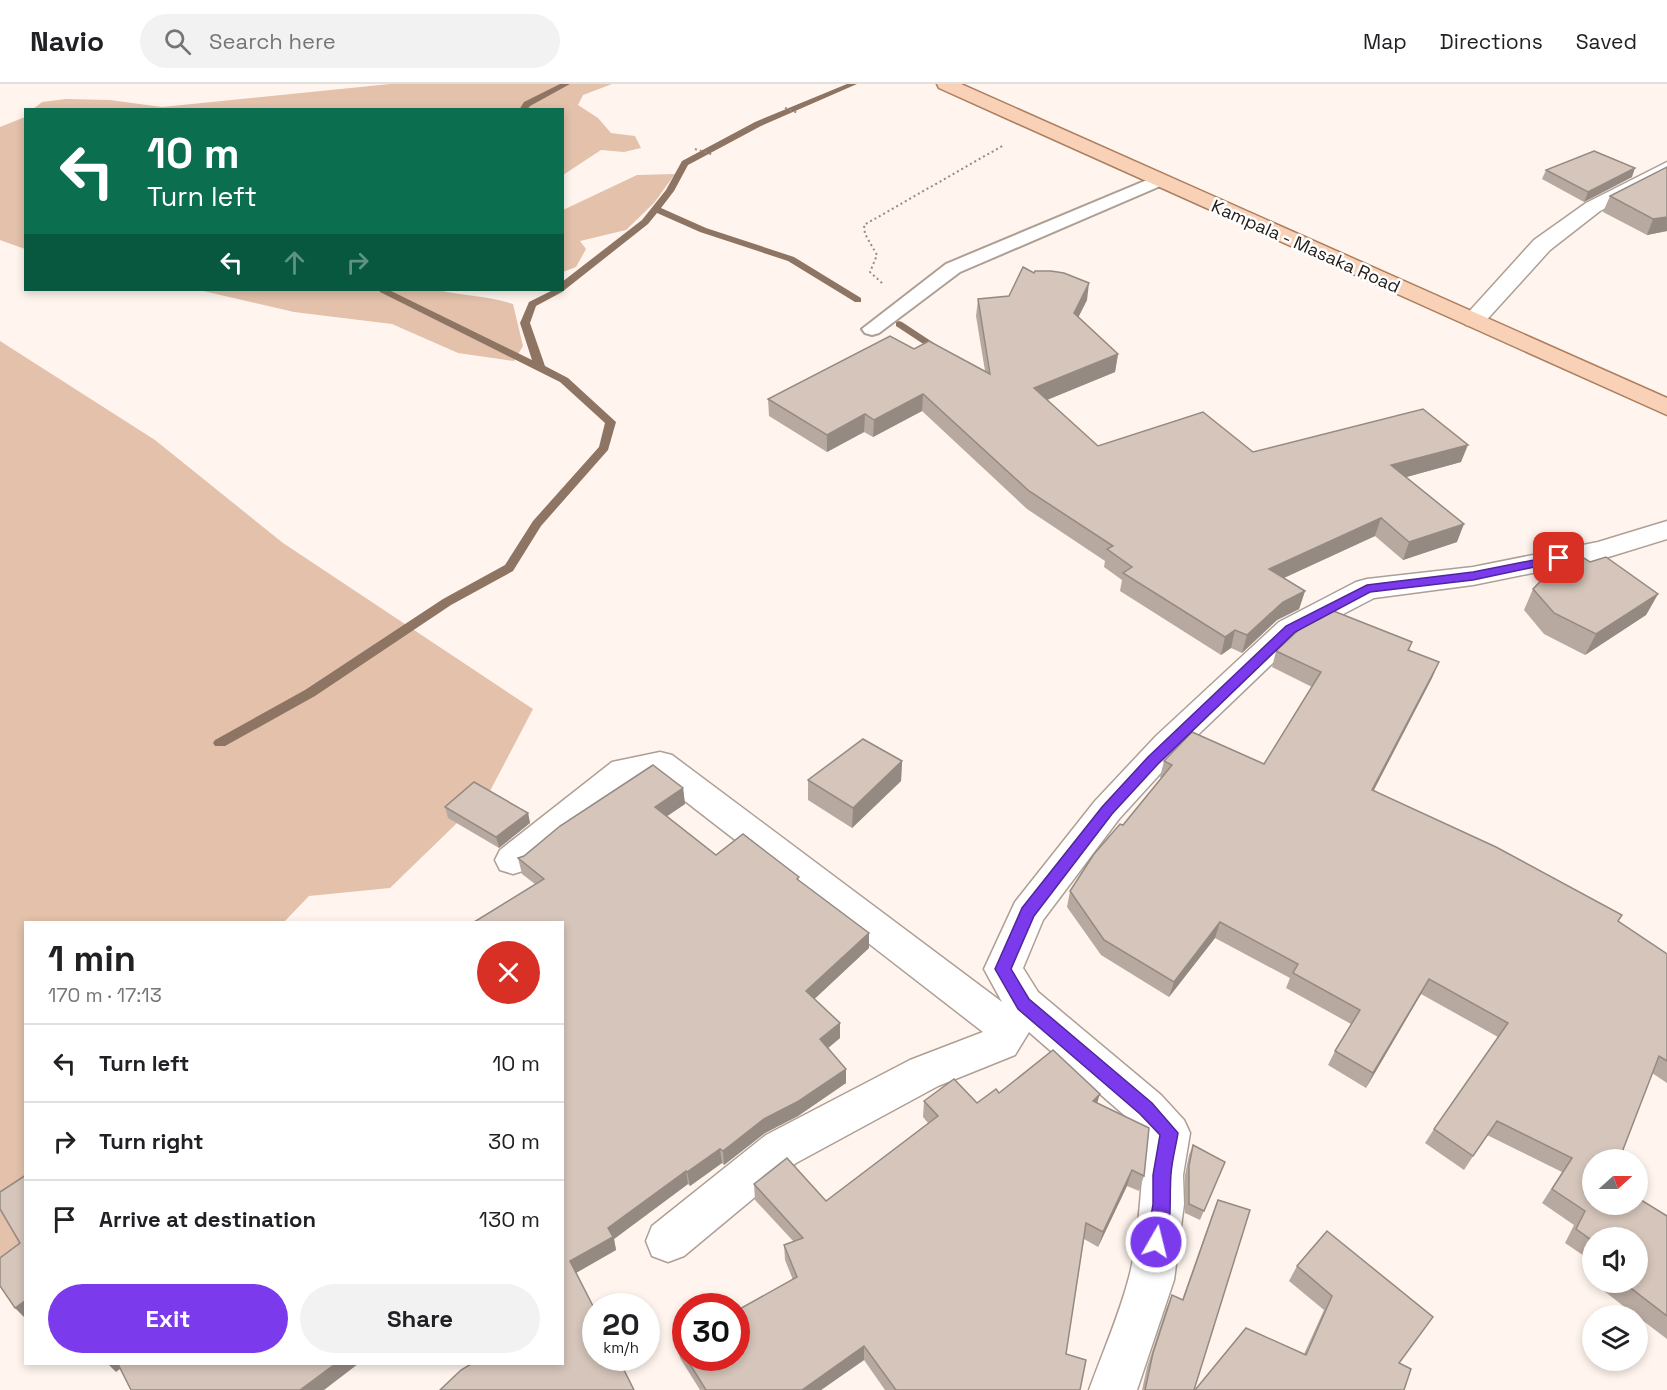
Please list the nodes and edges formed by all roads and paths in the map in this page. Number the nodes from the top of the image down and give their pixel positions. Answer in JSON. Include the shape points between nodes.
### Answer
{"nodes":[{"id":1,"x":946,"y":84,"type":"edge"},
{"id":2,"x":785,"y":108,"type":"dead end"},
{"id":3,"x":798,"y":113,"type":"dead end"},
{"id":4,"x":1038,"y":125,"type":"junction"},
{"id":5,"x":695,"y":149,"type":"dead end"},
{"id":6,"x":714,"y":155,"type":"dead end"},
{"id":7,"x":1667,"y":168,"type":"edge"},
{"id":8,"x":1159,"y":180,"type":"junction"},
{"id":9,"x":1474,"y":320,"type":"junction"},
{"id":10,"x":875,"y":327,"type":"joint"},
{"id":11,"x":1667,"y":407,"type":"edge"},
{"id":12,"x":1667,"y":530,"type":"edge"},
{"id":13,"x":513,"y":860,"type":"dead end"},
{"id":14,"x":1016,"y":1016,"type":"junction"},
{"id":15,"x":668,"y":1241,"type":"dead end"},
{"id":16,"x":1113,"y":1390,"type":"edge"}],
"edges":[{"from":1,"to":4,"type":"main road","name":"Kampala - Masaka Road"},
{"from":2,"to":3,"type":"path"},
{"from":4,"to":8,"type":"main road","name":"Kampala - Masaka Road"},
{"from":4,"to":10,"type":"path","via":[[864,225],[877,255],[870,272],[887,289],[886,307]]},
{"from":5,"to":6,"type":"path"},
{"from":7,"to":9,"type":"street","via":[[1593,207],[1542,245]]},
{"from":8,"to":9,"type":"main road","name":"Kampala - Masaka Road"},
{"from":8,"to":10,"type":"lane","via":[[953,268]]},
{"from":9,"to":11,"type":"main road","name":"Kampala - Masaka Road"},
{"from":12,"to":14,"type":"street","via":[[1602,550],[1473,576],[1367,589],[1290,629],[1168,744],[1115,802],[1028,912],[1003,969]]},
{"from":13,"to":14,"type":"street","via":[[624,771],[660,764],[911,957]]},
{"from":14,"to":15,"type":"street","via":[[1001,1043],[924,1073],[781,1149]]},
{"from":14,"to":16,"type":"street","via":[[1146,1108],[1169,1133],[1151,1280]]}]}
